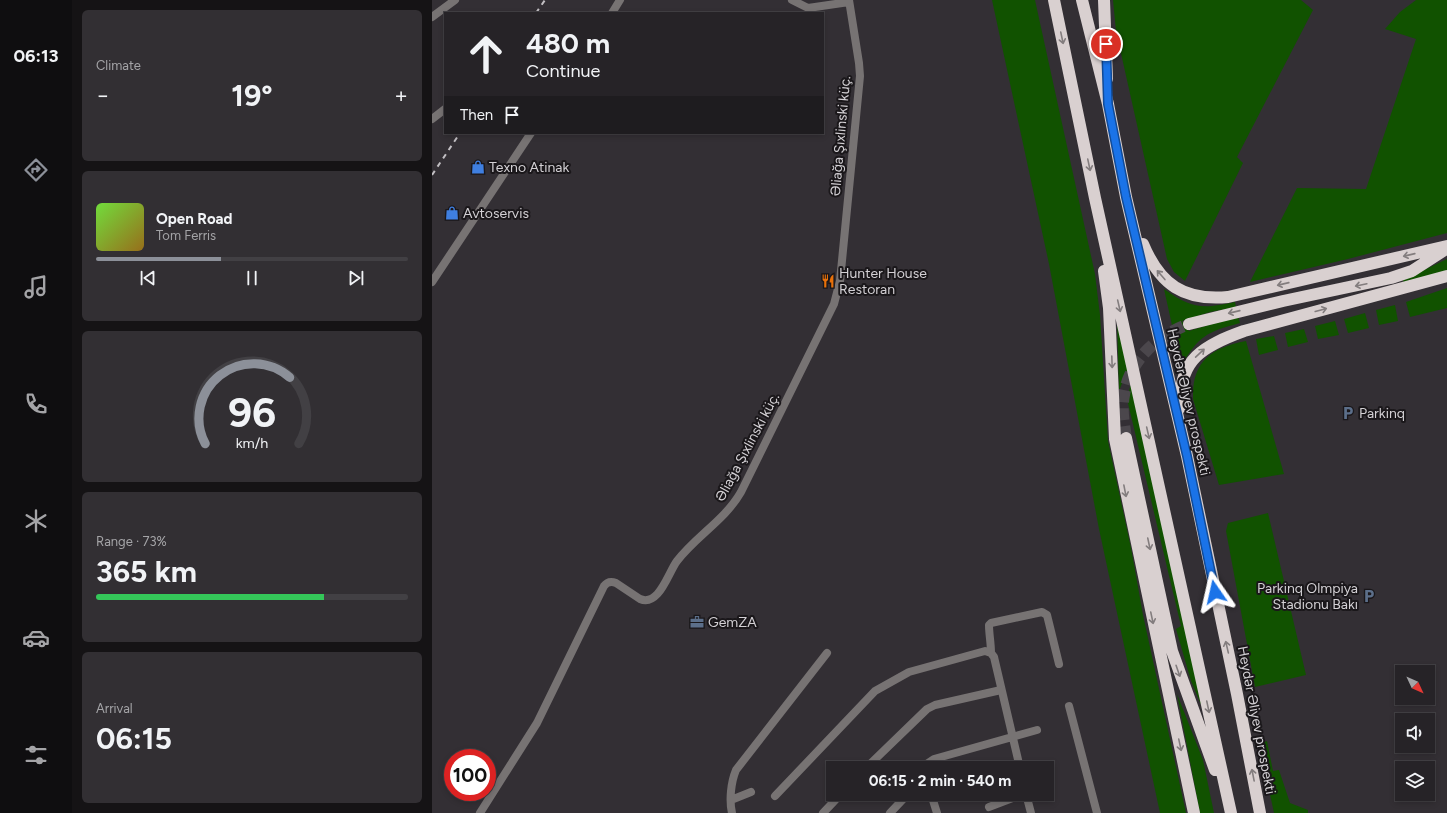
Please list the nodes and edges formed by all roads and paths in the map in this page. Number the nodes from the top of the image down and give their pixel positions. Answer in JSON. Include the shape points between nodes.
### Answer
{"nodes":[{"id":1,"x":455,"y":0,"type":"edge"},
{"id":2,"x":620,"y":0,"type":"edge"},
{"id":3,"x":792,"y":0,"type":"edge"},
{"id":4,"x":1054,"y":0,"type":"edge"},
{"id":5,"x":1082,"y":0,"type":"edge"},
{"id":6,"x":1089,"y":0,"type":"edge"},
{"id":7,"x":1104,"y":0,"type":"edge"},
{"id":8,"x":849,"y":1,"type":"edge"},
{"id":9,"x":613,"y":12,"type":"edge"},
{"id":10,"x":432,"y":17,"type":"edge"},
{"id":11,"x":1108,"y":104,"type":"junction"},
{"id":12,"x":444,"y":110,"type":"edge"},
{"id":13,"x":432,"y":119,"type":"edge"},
{"id":14,"x":531,"y":134,"type":"edge"},
{"id":15,"x":1126,"y":197,"type":"junction"},
{"id":16,"x":1095,"y":198,"type":"junction"},
{"id":17,"x":1447,"y":247,"type":"edge"},
{"id":18,"x":1447,"y":276,"type":"edge"},
{"id":19,"x":432,"y":282,"type":"edge"},
{"id":20,"x":1189,"y":324,"type":"tunnel mouth"},
{"id":21,"x":1126,"y":438,"type":"tunnel mouth"},
{"id":22,"x":1187,"y":456,"type":"junction"},
{"id":23,"x":991,"y":653,"type":"junction"},
{"id":24,"x":827,"y":654,"type":"dead end"},
{"id":25,"x":1059,"y":664,"type":"dead end"},
{"id":26,"x":1001,"y":690,"type":"junction"},
{"id":27,"x":1069,"y":706,"type":"dead end"},
{"id":28,"x":1037,"y":730,"type":"dead end"},
{"id":29,"x":1013,"y":736,"type":"junction"},
{"id":30,"x":873,"y":761,"type":"edge"},
{"id":31,"x":931,"y":761,"type":"edge"},
{"id":32,"x":1018,"y":761,"type":"edge"},
{"id":33,"x":751,"y":792,"type":"dead end"},
{"id":34,"x":775,"y":796,"type":"dead end"},
{"id":35,"x":730,"y":800,"type":"junction"},
{"id":36,"x":834,"y":801,"type":"edge"},
{"id":37,"x":901,"y":801,"type":"edge"},
{"id":38,"x":933,"y":801,"type":"edge"},
{"id":39,"x":1004,"y":801,"type":"edge"},
{"id":40,"x":1028,"y":801,"type":"edge"},
{"id":41,"x":989,"y":807,"type":"dead end"},
{"id":42,"x":480,"y":813,"type":"edge"},
{"id":43,"x":732,"y":813,"type":"edge"},
{"id":44,"x":823,"y":813,"type":"edge"},
{"id":45,"x":890,"y":813,"type":"edge"},
{"id":46,"x":937,"y":813,"type":"edge"},
{"id":47,"x":1031,"y":813,"type":"edge"},
{"id":48,"x":1097,"y":813,"type":"edge"},
{"id":49,"x":1194,"y":813,"type":"edge"},
{"id":50,"x":1230,"y":813,"type":"edge"},
{"id":51,"x":1260,"y":813,"type":"edge"}],
"edges":[{"from":1,"to":10,"type":"street"},
{"from":2,"to":9,"type":"street"},
{"from":3,"to":8,"type":"street","via":[[808,8]]},
{"from":4,"to":16,"type":"highway","one_way":true},
{"from":5,"to":11,"type":"highway","name":"Heydər Əliyev prospekti"},
{"from":6,"to":11,"type":"highway"},
{"from":7,"to":11,"type":"highway"},
{"from":8,"to":42,"type":"street","name":"Əliağa Şıxlinski küç.","via":[[860,76],[840,281],[834,304],[733,504],[682,554],[657,596],[651,601],[640,599],[616,583],[607,583],[604,586],[537,723]]},
{"from":11,"to":15,"type":"highway","name":"Heydər Əliyev prospekti"},
{"from":12,"to":13,"type":"street"},
{"from":14,"to":19,"type":"street"},
{"from":17,"to":15,"type":"highway","one_way":true,"via":[[1211,299],[1194,296],[1173,286],[1153,265]]},
{"from":15,"to":22,"type":"highway","name":"Heydər Əliyev prospekti"},
{"from":16,"to":49,"type":"highway","one_way":true,"via":[[1109,308],[1115,439]]},
{"from":16,"to":50,"type":"highway","one_way":true},
{"from":17,"to":20,"type":"highway","one_way":true,"via":[[1412,270],[1391,278]]},
{"from":22,"to":18,"type":"highway","one_way":true,"via":[[1180,389],[1184,374],[1201,351],[1219,340],[1244,331]]},
{"from":21,"to":50,"type":"highway","one_way":true,"via":[[1172,651]]},
{"from":51,"to":22,"type":"highway","name":"Heydər Əliyev prospekti","one_way":true},
{"from":23,"to":25,"type":"street","via":[[991,623],[1042,612],[1047,615]]},
{"from":23,"to":26,"type":"street"},
{"from":23,"to":34,"type":"street","via":[[985,651],[924,667],[901,676],[875,691]]},
{"from":24,"to":35,"type":"street","via":[[740,763],[733,776]]},
{"from":26,"to":29,"type":"street"},
{"from":26,"to":30,"type":"street","via":[[935,705]]},
{"from":27,"to":48,"type":"street"},
{"from":28,"to":29,"type":"street"},
{"from":29,"to":31,"type":"street"},
{"from":29,"to":32,"type":"street"},
{"from":33,"to":35,"type":"street"},
{"from":35,"to":43,"type":"street"},
{"from":36,"to":44,"type":"street"},
{"from":37,"to":45,"type":"street"},
{"from":38,"to":46,"type":"street"},
{"from":39,"to":41,"type":"street"},
{"from":40,"to":47,"type":"street"}]}
